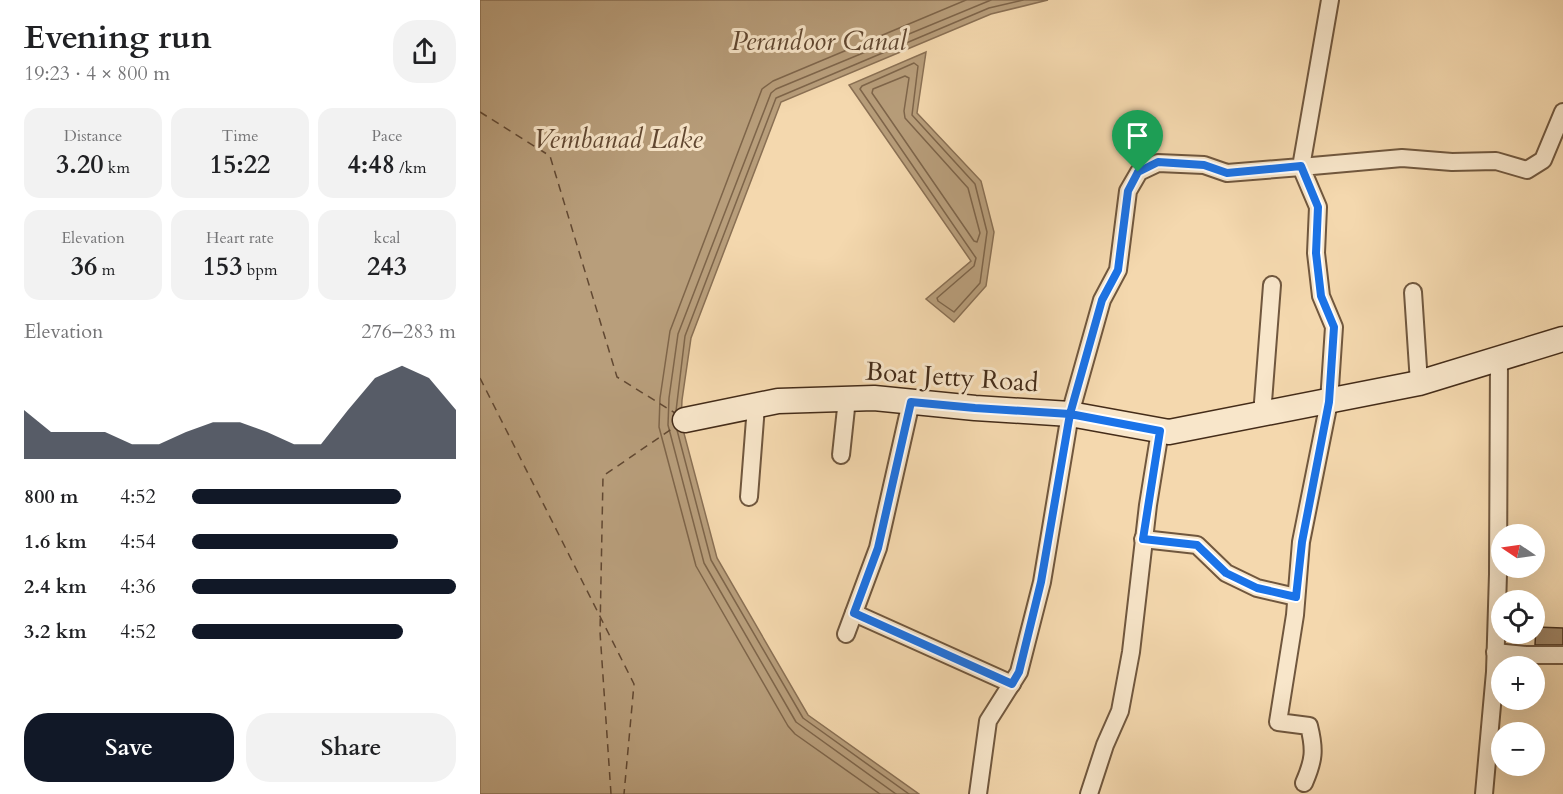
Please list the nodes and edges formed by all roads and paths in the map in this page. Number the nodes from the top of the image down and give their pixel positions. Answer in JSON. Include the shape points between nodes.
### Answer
{"nodes":[{"id":1,"x":1330,"y":0,"type":"edge"},
{"id":2,"x":1563,"y":112,"type":"edge"},
{"id":3,"x":1301,"y":166,"type":"junction"},
{"id":4,"x":1272,"y":285,"type":"dead end"},
{"id":5,"x":1413,"y":292,"type":"dead end"},
{"id":6,"x":1563,"y":339,"type":"edge"},
{"id":7,"x":1499,"y":359,"type":"junction"},
{"id":8,"x":1419,"y":383,"type":"junction"},
{"id":9,"x":847,"y":399,"type":"junction"},
{"id":10,"x":911,"y":402,"type":"junction"},
{"id":11,"x":1329,"y":402,"type":"junction"},
{"id":12,"x":756,"y":406,"type":"junction"},
{"id":13,"x":1070,"y":414,"type":"junction"},
{"id":14,"x":1262,"y":415,"type":"junction"},
{"id":15,"x":685,"y":420,"type":"dead end"},
{"id":16,"x":1160,"y":431,"type":"junction"},
{"id":17,"x":841,"y":455,"type":"dead end"},
{"id":18,"x":749,"y":496,"type":"dead end"},
{"id":19,"x":1143,"y":539,"type":"junction"},
{"id":20,"x":1296,"y":597,"type":"junction"},
{"id":21,"x":854,"y":613,"type":"junction"},
{"id":22,"x":846,"y":634,"type":"dead end"},
{"id":23,"x":1495,"y":652,"type":"junction"},
{"id":24,"x":1563,"y":655,"type":"edge"},
{"id":25,"x":1012,"y":684,"type":"junction"},
{"id":26,"x":1304,"y":783,"type":"dead end"},
{"id":27,"x":978,"y":794,"type":"edge"},
{"id":28,"x":1089,"y":794,"type":"edge"},
{"id":29,"x":1484,"y":794,"type":"edge"}],
"edges":[{"from":1,"to":3,"type":"street"},
{"from":2,"to":3,"type":"street","via":[[1543,160],[1527,170],[1496,161],[1402,158]]},
{"from":3,"to":11,"type":"street","via":[[1318,207],[1318,274],[1321,296],[1334,327]]},
{"from":3,"to":13,"type":"street","via":[[1227,173],[1204,165],[1158,162],[1138,172],[1128,191],[1118,270],[1102,300]]},
{"from":4,"to":14,"type":"street"},
{"from":5,"to":8,"type":"street"},
{"from":6,"to":7,"type":"street","name":"Boat Jetty Road"},
{"from":7,"to":8,"type":"street","name":"Boat Jetty Road"},
{"from":7,"to":23,"type":"street"},
{"from":8,"to":11,"type":"street","name":"Boat Jetty Road"},
{"from":9,"to":10,"type":"street","name":"Boat Jetty Road"},
{"from":9,"to":12,"type":"street","name":"Boat Jetty Road","via":[[778,401]]},
{"from":9,"to":17,"type":"street"},
{"from":10,"to":13,"type":"street","name":"Boat Jetty Road"},
{"from":10,"to":21,"type":"street","via":[[878,548]]},
{"from":11,"to":14,"type":"street","name":"Boat Jetty Road"},
{"from":11,"to":20,"type":"street","via":[[1302,542]]},
{"from":12,"to":15,"type":"street","name":"Boat Jetty Road"},
{"from":12,"to":18,"type":"street"},
{"from":13,"to":16,"type":"street","name":"Boat Jetty Road"},
{"from":13,"to":25,"type":"street","via":[[1041,582],[1019,672]]},
{"from":14,"to":16,"type":"street","name":"Boat Jetty Road"},
{"from":16,"to":19,"type":"street"},
{"from":19,"to":20,"type":"street","via":[[1197,545],[1226,573],[1257,588]]},
{"from":19,"to":28,"type":"street","via":[[1120,711]]},
{"from":20,"to":26,"type":"street","via":[[1278,722],[1309,726],[1312,765]]},
{"from":21,"to":22,"type":"street"},
{"from":21,"to":25,"type":"street"},
{"from":23,"to":24,"type":"street"},
{"from":23,"to":29,"type":"street"},
{"from":25,"to":27,"type":"street","via":[[988,721]]}]}
